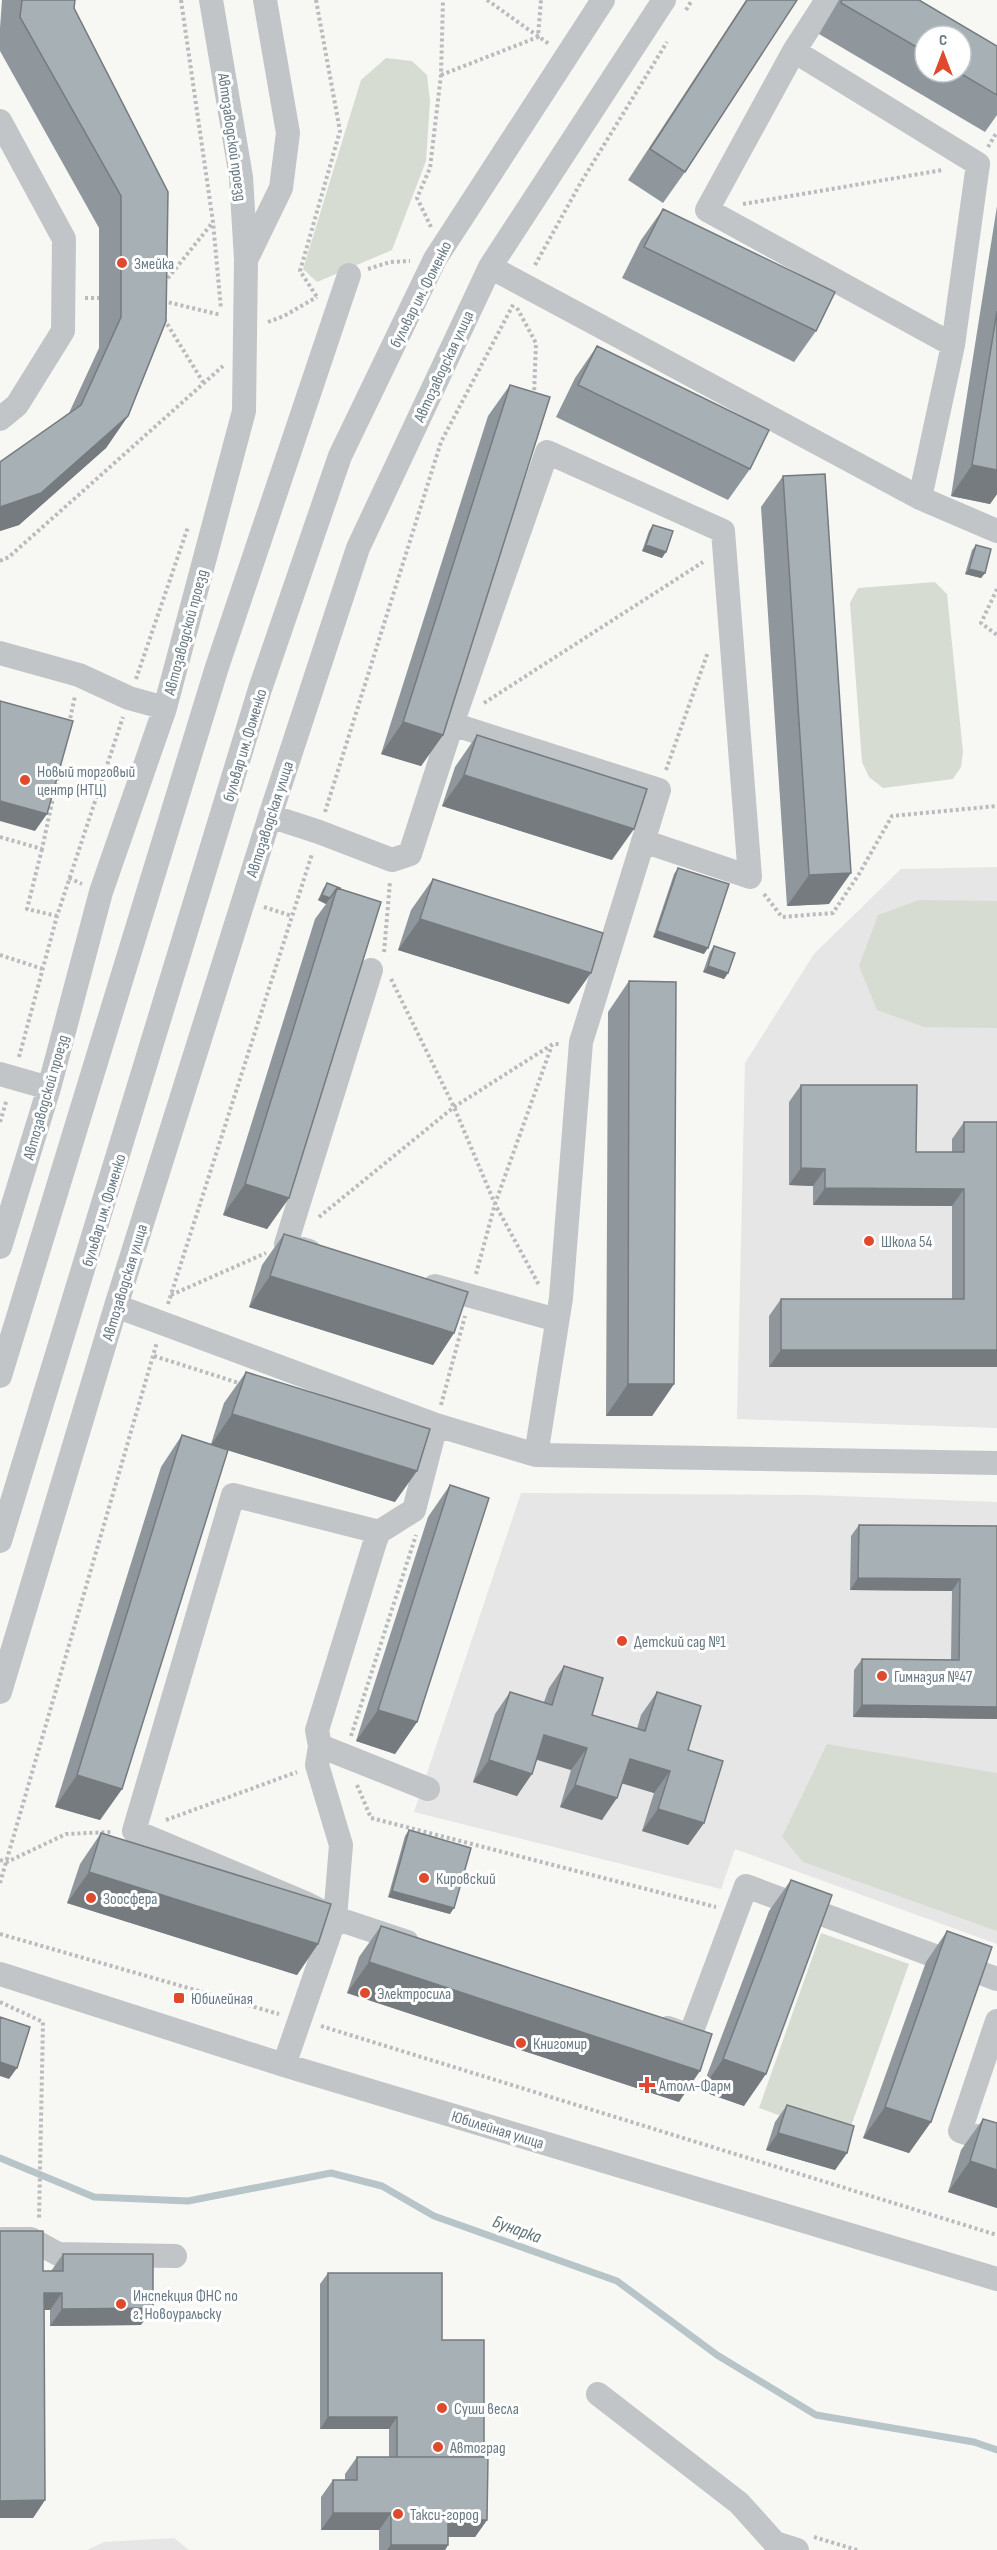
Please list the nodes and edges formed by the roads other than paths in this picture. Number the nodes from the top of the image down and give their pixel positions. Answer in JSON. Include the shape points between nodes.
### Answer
{"nodes":[{"id":1,"x":211,"y":0,"type":"edge"},
{"id":2,"x":265,"y":0,"type":"edge"},
{"id":3,"x":603,"y":0,"type":"edge"},
{"id":4,"x":664,"y":0,"type":"edge"},
{"id":5,"x":827,"y":0,"type":"edge"},
{"id":6,"x":794,"y":51,"type":"junction"},
{"id":7,"x":0,"y":121,"type":"edge"},
{"id":8,"x":246,"y":260,"type":"junction"},
{"id":9,"x":490,"y":267,"type":"junction"},
{"id":10,"x":349,"y":276,"type":"dead end"},
{"id":11,"x":953,"y":345,"type":"junction"},
{"id":12,"x":0,"y":419,"type":"edge"},
{"id":13,"x":920,"y":498,"type":"junction"},
{"id":14,"x":997,"y":531,"type":"edge"},
{"id":15,"x":0,"y":653,"type":"edge"},
{"id":16,"x":165,"y":708,"type":"junction"},
{"id":17,"x":452,"y":724,"type":"junction"},
{"id":18,"x":270,"y":816,"type":"junction"},
{"id":19,"x":643,"y":841,"type":"junction"},
{"id":20,"x":381,"y":969,"type":"road end"},
{"id":21,"x":7,"y":1076,"type":"edge"},
{"id":22,"x":49,"y":1088,"type":"junction"},
{"id":23,"x":0,"y":1247,"type":"edge"},
{"id":24,"x":332,"y":1257,"type":"edge"},
{"id":25,"x":413,"y":1280,"type":"edge"},
{"id":26,"x":116,"y":1306,"type":"junction"},
{"id":27,"x":559,"y":1309,"type":"junction"},
{"id":28,"x":0,"y":1376,"type":"edge"},
{"id":29,"x":436,"y":1425,"type":"junction"},
{"id":30,"x":536,"y":1455,"type":"junction"},
{"id":31,"x":997,"y":1463,"type":"edge"},
{"id":32,"x":379,"y":1532,"type":"junction"},
{"id":33,"x":0,"y":1541,"type":"edge"},
{"id":34,"x":0,"y":1692,"type":"edge"},
{"id":35,"x":320,"y":1746,"type":"junction"},
{"id":36,"x":428,"y":1789,"type":"dead end"},
{"id":37,"x":334,"y":1918,"type":"junction"},
{"id":38,"x":423,"y":1948,"type":"edge"},
{"id":39,"x":0,"y":1974,"type":"edge"},
{"id":40,"x":997,"y":1979,"type":"edge"},
{"id":41,"x":646,"y":2021,"type":"edge"},
{"id":42,"x":997,"y":2021,"type":"edge"},
{"id":43,"x":284,"y":2065,"type":"junction"},
{"id":44,"x":997,"y":2143,"type":"edge"},
{"id":45,"x":0,"y":2239,"type":"edge"},
{"id":46,"x":175,"y":2256,"type":"dead end"},
{"id":47,"x":997,"y":2279,"type":"edge"},
{"id":48,"x":598,"y":2394,"type":"dead end"},
{"id":49,"x":781,"y":2548,"type":"edge"}],
"edges":[{"from":1,"to":8,"type":"street","name":"Автозаводской проезд","via":[[241,177]]},
{"from":2,"to":8,"type":"street","via":[[288,133],[281,188]]},
{"from":3,"to":33,"type":"street","name":"бульвар им. Фоменко","via":[[441,250],[340,456],[279,634]]},
{"from":4,"to":9,"type":"street","name":"Автозаводская улица"},
{"from":5,"to":6,"type":"street"},
{"from":6,"to":11,"type":"street","via":[[978,164]]},
{"from":6,"to":11,"type":"street","via":[[707,210]]},
{"from":7,"to":12,"type":"street","via":[[64,239],[63,331],[17,405]]},
{"from":8,"to":16,"type":"street","name":"Автозаводской проезд","via":[[244,411]]},
{"from":9,"to":13,"type":"street","via":[[519,293]]},
{"from":9,"to":18,"type":"street","name":"Автозаводская улица","via":[[358,548]]},
{"from":10,"to":28,"type":"street","via":[[217,667]]},
{"from":11,"to":13,"type":"street"},
{"from":13,"to":14,"type":"street"},
{"from":15,"to":16,"type":"street","via":[[79,675],[129,698]]},
{"from":16,"to":22,"type":"street","name":"Автозаводской проезд","via":[[101,892]]},
{"from":17,"to":18,"type":"street","via":[[410,854],[392,860]]},
{"from":17,"to":19,"type":"street","via":[[659,790]]},
{"from":17,"to":19,"type":"street","via":[[548,452],[723,531],[750,877]]},
{"from":18,"to":26,"type":"street","name":"Автозаводская улица"},
{"from":19,"to":27,"type":"street","via":[[581,1042]]},
{"from":20,"to":24,"type":"street","via":[[286,1244]]},
{"from":21,"to":22,"type":"street"},
{"from":22,"to":23,"type":"street","name":"Автозаводской проезд"},
{"from":25,"to":27,"type":"street","via":[[470,1296]]},
{"from":26,"to":29,"type":"street"},
{"from":26,"to":34,"type":"street","name":"Автозаводская улица"},
{"from":27,"to":30,"type":"street"},
{"from":29,"to":30,"type":"street"},
{"from":29,"to":32,"type":"street","via":[[414,1510]]},
{"from":30,"to":31,"type":"street"},
{"from":32,"to":35,"type":"street","via":[[317,1730]]},
{"from":32,"to":37,"type":"street","via":[[233,1495],[134,1831]]},
{"from":35,"to":36,"type":"street"},
{"from":35,"to":37,"type":"street","via":[[317,1765],[342,1845]]},
{"from":37,"to":38,"type":"street"},
{"from":37,"to":43,"type":"street"},
{"from":39,"to":43,"type":"street","name":"Юбилейная улица"},
{"from":40,"to":41,"type":"street","via":[[746,1886],[690,2036]]},
{"from":42,"to":44,"type":"street","via":[[960,2131]]},
{"from":43,"to":47,"type":"street","name":"Юбилейная улица"},
{"from":45,"to":46,"type":"street","via":[[31,2239],[58,2254]]},
{"from":48,"to":49,"type":"street","via":[[739,2503]]}]}
